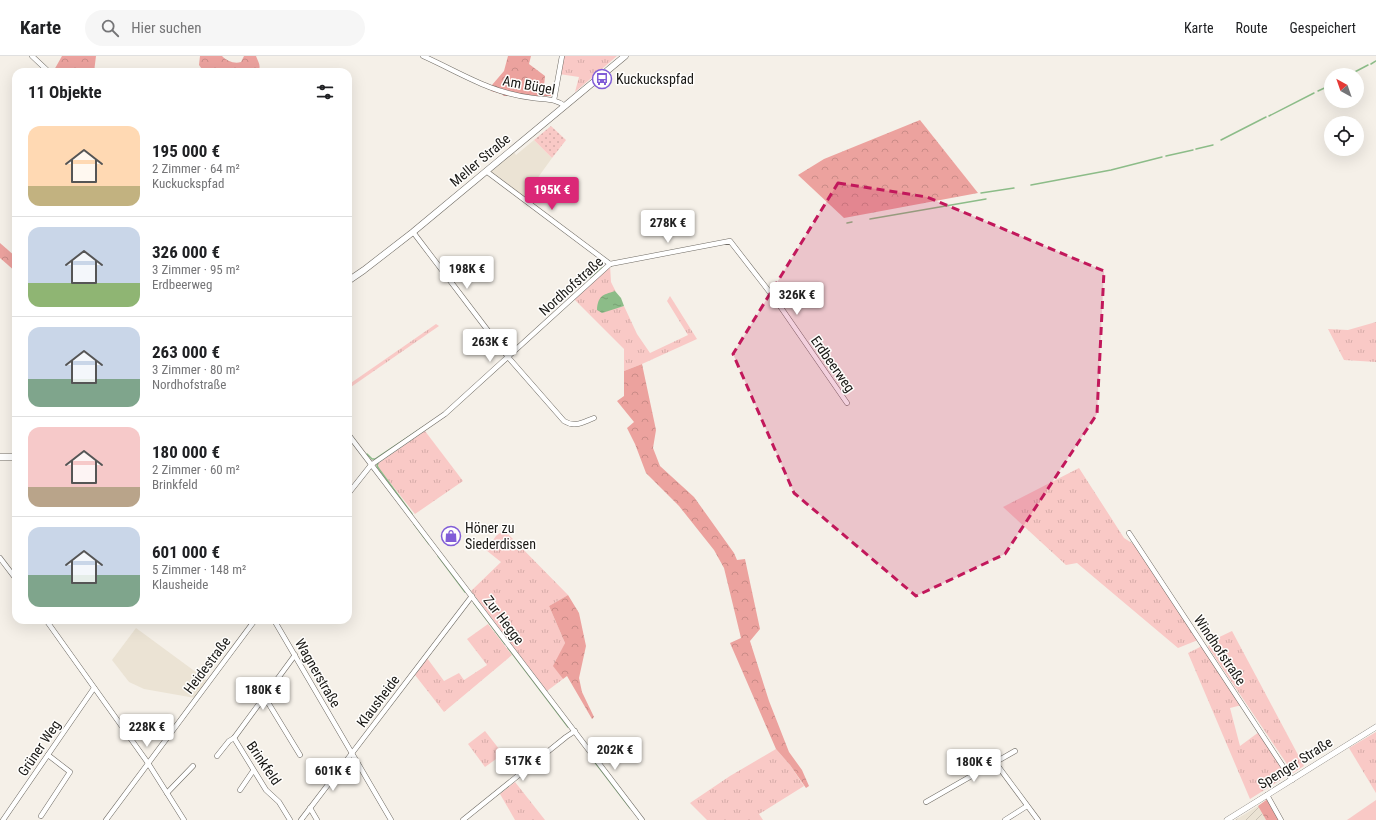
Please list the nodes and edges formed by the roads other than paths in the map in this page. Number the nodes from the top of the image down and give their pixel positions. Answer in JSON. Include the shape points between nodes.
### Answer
{"nodes":[{"id":1,"x":32,"y":56,"type":"edge"},
{"id":2,"x":423,"y":56,"type":"edge"},
{"id":3,"x":562,"y":56,"type":"edge"},
{"id":4,"x":625,"y":56,"type":"edge"},
{"id":5,"x":45,"y":68,"type":"edge"},
{"id":6,"x":554,"y":100,"type":"junction"},
{"id":7,"x":565,"y":106,"type":"junction"},
{"id":8,"x":486,"y":171,"type":"junction"},
{"id":9,"x":412,"y":232,"type":"junction"},
{"id":10,"x":730,"y":240,"type":"joint"},
{"id":11,"x":610,"y":264,"type":"junction"},
{"id":12,"x":352,"y":278,"type":"edge"},
{"id":13,"x":508,"y":357,"type":"junction"},
{"id":14,"x":847,"y":403,"type":"dead end"},
{"id":15,"x":594,"y":418,"type":"dead end"},
{"id":16,"x":352,"y":439,"type":"edge"},
{"id":17,"x":0,"y":457,"type":"edge"},
{"id":18,"x":12,"y":457,"type":"edge"},
{"id":19,"x":371,"y":465,"type":"junction"},
{"id":20,"x":352,"y":489,"type":"edge"},
{"id":21,"x":1129,"y":533,"type":"dead end"},
{"id":22,"x":0,"y":558,"type":"edge"},
{"id":23,"x":12,"y":574,"type":"edge"},
{"id":24,"x":472,"y":596,"type":"junction"},
{"id":25,"x":49,"y":624,"type":"edge"},
{"id":26,"x":252,"y":624,"type":"edge"},
{"id":27,"x":276,"y":624,"type":"edge"},
{"id":28,"x":294,"y":655,"type":"junction"},
{"id":29,"x":94,"y":688,"type":"junction"},
{"id":30,"x":264,"y":696,"type":"junction"},
{"id":31,"x":1376,"y":727,"type":"edge"},
{"id":32,"x":575,"y":731,"type":"junction"},
{"id":33,"x":234,"y":738,"type":"junction"},
{"id":34,"x":1015,"y":751,"type":"dead end"},
{"id":35,"x":352,"y":753,"type":"junction"},
{"id":36,"x":48,"y":755,"type":"junction"},
{"id":37,"x":300,"y":755,"type":"dead end"},
{"id":38,"x":217,"y":756,"type":"dead end"},
{"id":39,"x":995,"y":762,"type":"junction"},
{"id":40,"x":148,"y":763,"type":"junction"},
{"id":41,"x":194,"y":766,"type":"dead end"},
{"id":42,"x":253,"y":771,"type":"junction"},
{"id":43,"x":1292,"y":780,"type":"junction"},
{"id":44,"x":240,"y":790,"type":"dead end"},
{"id":45,"x":167,"y":793,"type":"junction"},
{"id":46,"x":1267,"y":795,"type":"junction"},
{"id":47,"x":926,"y":802,"type":"dead end"},
{"id":48,"x":1028,"y":806,"type":"junction"},
{"id":49,"x":310,"y":808,"type":"junction"},
{"id":50,"x":41,"y":816,"type":"dead end"},
{"id":51,"x":3,"y":820,"type":"edge"},
{"id":52,"x":106,"y":820,"type":"edge"},
{"id":53,"x":184,"y":820,"type":"edge"},
{"id":54,"x":290,"y":820,"type":"edge"},
{"id":55,"x":301,"y":820,"type":"edge"},
{"id":56,"x":317,"y":820,"type":"edge"},
{"id":57,"x":391,"y":820,"type":"edge"},
{"id":58,"x":463,"y":820,"type":"edge"},
{"id":59,"x":642,"y":820,"type":"edge"},
{"id":60,"x":1005,"y":820,"type":"edge"},
{"id":61,"x":1038,"y":820,"type":"edge"},
{"id":62,"x":1228,"y":820,"type":"edge"},
{"id":63,"x":1282,"y":820,"type":"edge"}],
"edges":[{"from":1,"to":5,"type":"street"},
{"from":2,"to":6,"type":"street","name":"Am Bügel","via":[[502,92]]},
{"from":3,"to":6,"type":"street"},
{"from":4,"to":7,"type":"main road","name":"Meller Straße"},
{"from":6,"to":7,"type":"street","name":"Am Bügel"},
{"from":7,"to":8,"type":"main road","name":"Meller Straße"},
{"from":8,"to":9,"type":"main road","name":"Meller Straße"},
{"from":8,"to":11,"type":"street"},
{"from":9,"to":12,"type":"main road","name":"Meller Straße"},
{"from":9,"to":13,"type":"street"},
{"from":10,"to":11,"type":"street","name":"Nordhofstraße"},
{"from":10,"to":14,"type":"street","name":"Erdbeerweg","via":[[775,299]]},
{"from":11,"to":13,"type":"street","name":"Nordhofstraße"},
{"from":13,"to":15,"type":"street","via":[[568,424],[577,425]]},
{"from":13,"to":19,"type":"street","name":"Nordhofstraße","via":[[445,414]]},
{"from":16,"to":19,"type":"street","name":"Zur Hegge"},
{"from":17,"to":18,"type":"main road"},
{"from":19,"to":20,"type":"street"},
{"from":19,"to":24,"type":"street","name":"Zur Hegge"},
{"from":21,"to":43,"type":"street","name":"Windhofstraße"},
{"from":22,"to":23,"type":"street"},
{"from":24,"to":32,"type":"street","name":"Zur Hegge"},
{"from":24,"to":35,"type":"street","name":"Klausheide"},
{"from":25,"to":29,"type":"street"},
{"from":26,"to":40,"type":"street","name":"Heidestraße"},
{"from":27,"to":28,"type":"street","name":"Wagnerstraße"},
{"from":28,"to":30,"type":"street","name":"Brinkfeld"},
{"from":28,"to":35,"type":"street","name":"Wagnerstraße"},
{"from":29,"to":36,"type":"street","name":"Grüner Weg"},
{"from":29,"to":40,"type":"street"},
{"from":30,"to":33,"type":"street","name":"Brinkfeld"},
{"from":30,"to":37,"type":"street"},
{"from":31,"to":43,"type":"street","name":"Spenger Straße"},
{"from":32,"to":58,"type":"street"},
{"from":32,"to":59,"type":"street","name":"Zur Hegge"},
{"from":33,"to":38,"type":"street","name":"Brinkfeld","via":[[228,741]]},
{"from":33,"to":42,"type":"street","name":"Brinkfeld"},
{"from":34,"to":39,"type":"street"},
{"from":35,"to":49,"type":"street","name":"Klausheide"},
{"from":35,"to":57,"type":"street","name":"Wagnerstraße"},
{"from":36,"to":50,"type":"street","via":[[70,772]]},
{"from":36,"to":51,"type":"street","name":"Grüner Weg"},
{"from":39,"to":47,"type":"street"},
{"from":39,"to":48,"type":"street"},
{"from":40,"to":45,"type":"street"},
{"from":40,"to":52,"type":"street","name":"Heidestraße"},
{"from":41,"to":45,"type":"street"},
{"from":42,"to":44,"type":"street"},
{"from":42,"to":54,"type":"street","name":"Brinkfeld","via":[[266,790],[279,802]]},
{"from":43,"to":46,"type":"street","name":"Spenger Straße"},
{"from":45,"to":53,"type":"street"},
{"from":46,"to":62,"type":"street","name":"Spenger Straße"},
{"from":46,"to":63,"type":"street"},
{"from":48,"to":60,"type":"street"},
{"from":48,"to":61,"type":"street"},
{"from":49,"to":55,"type":"street","name":"Klausheide"},
{"from":49,"to":56,"type":"street"}]}
